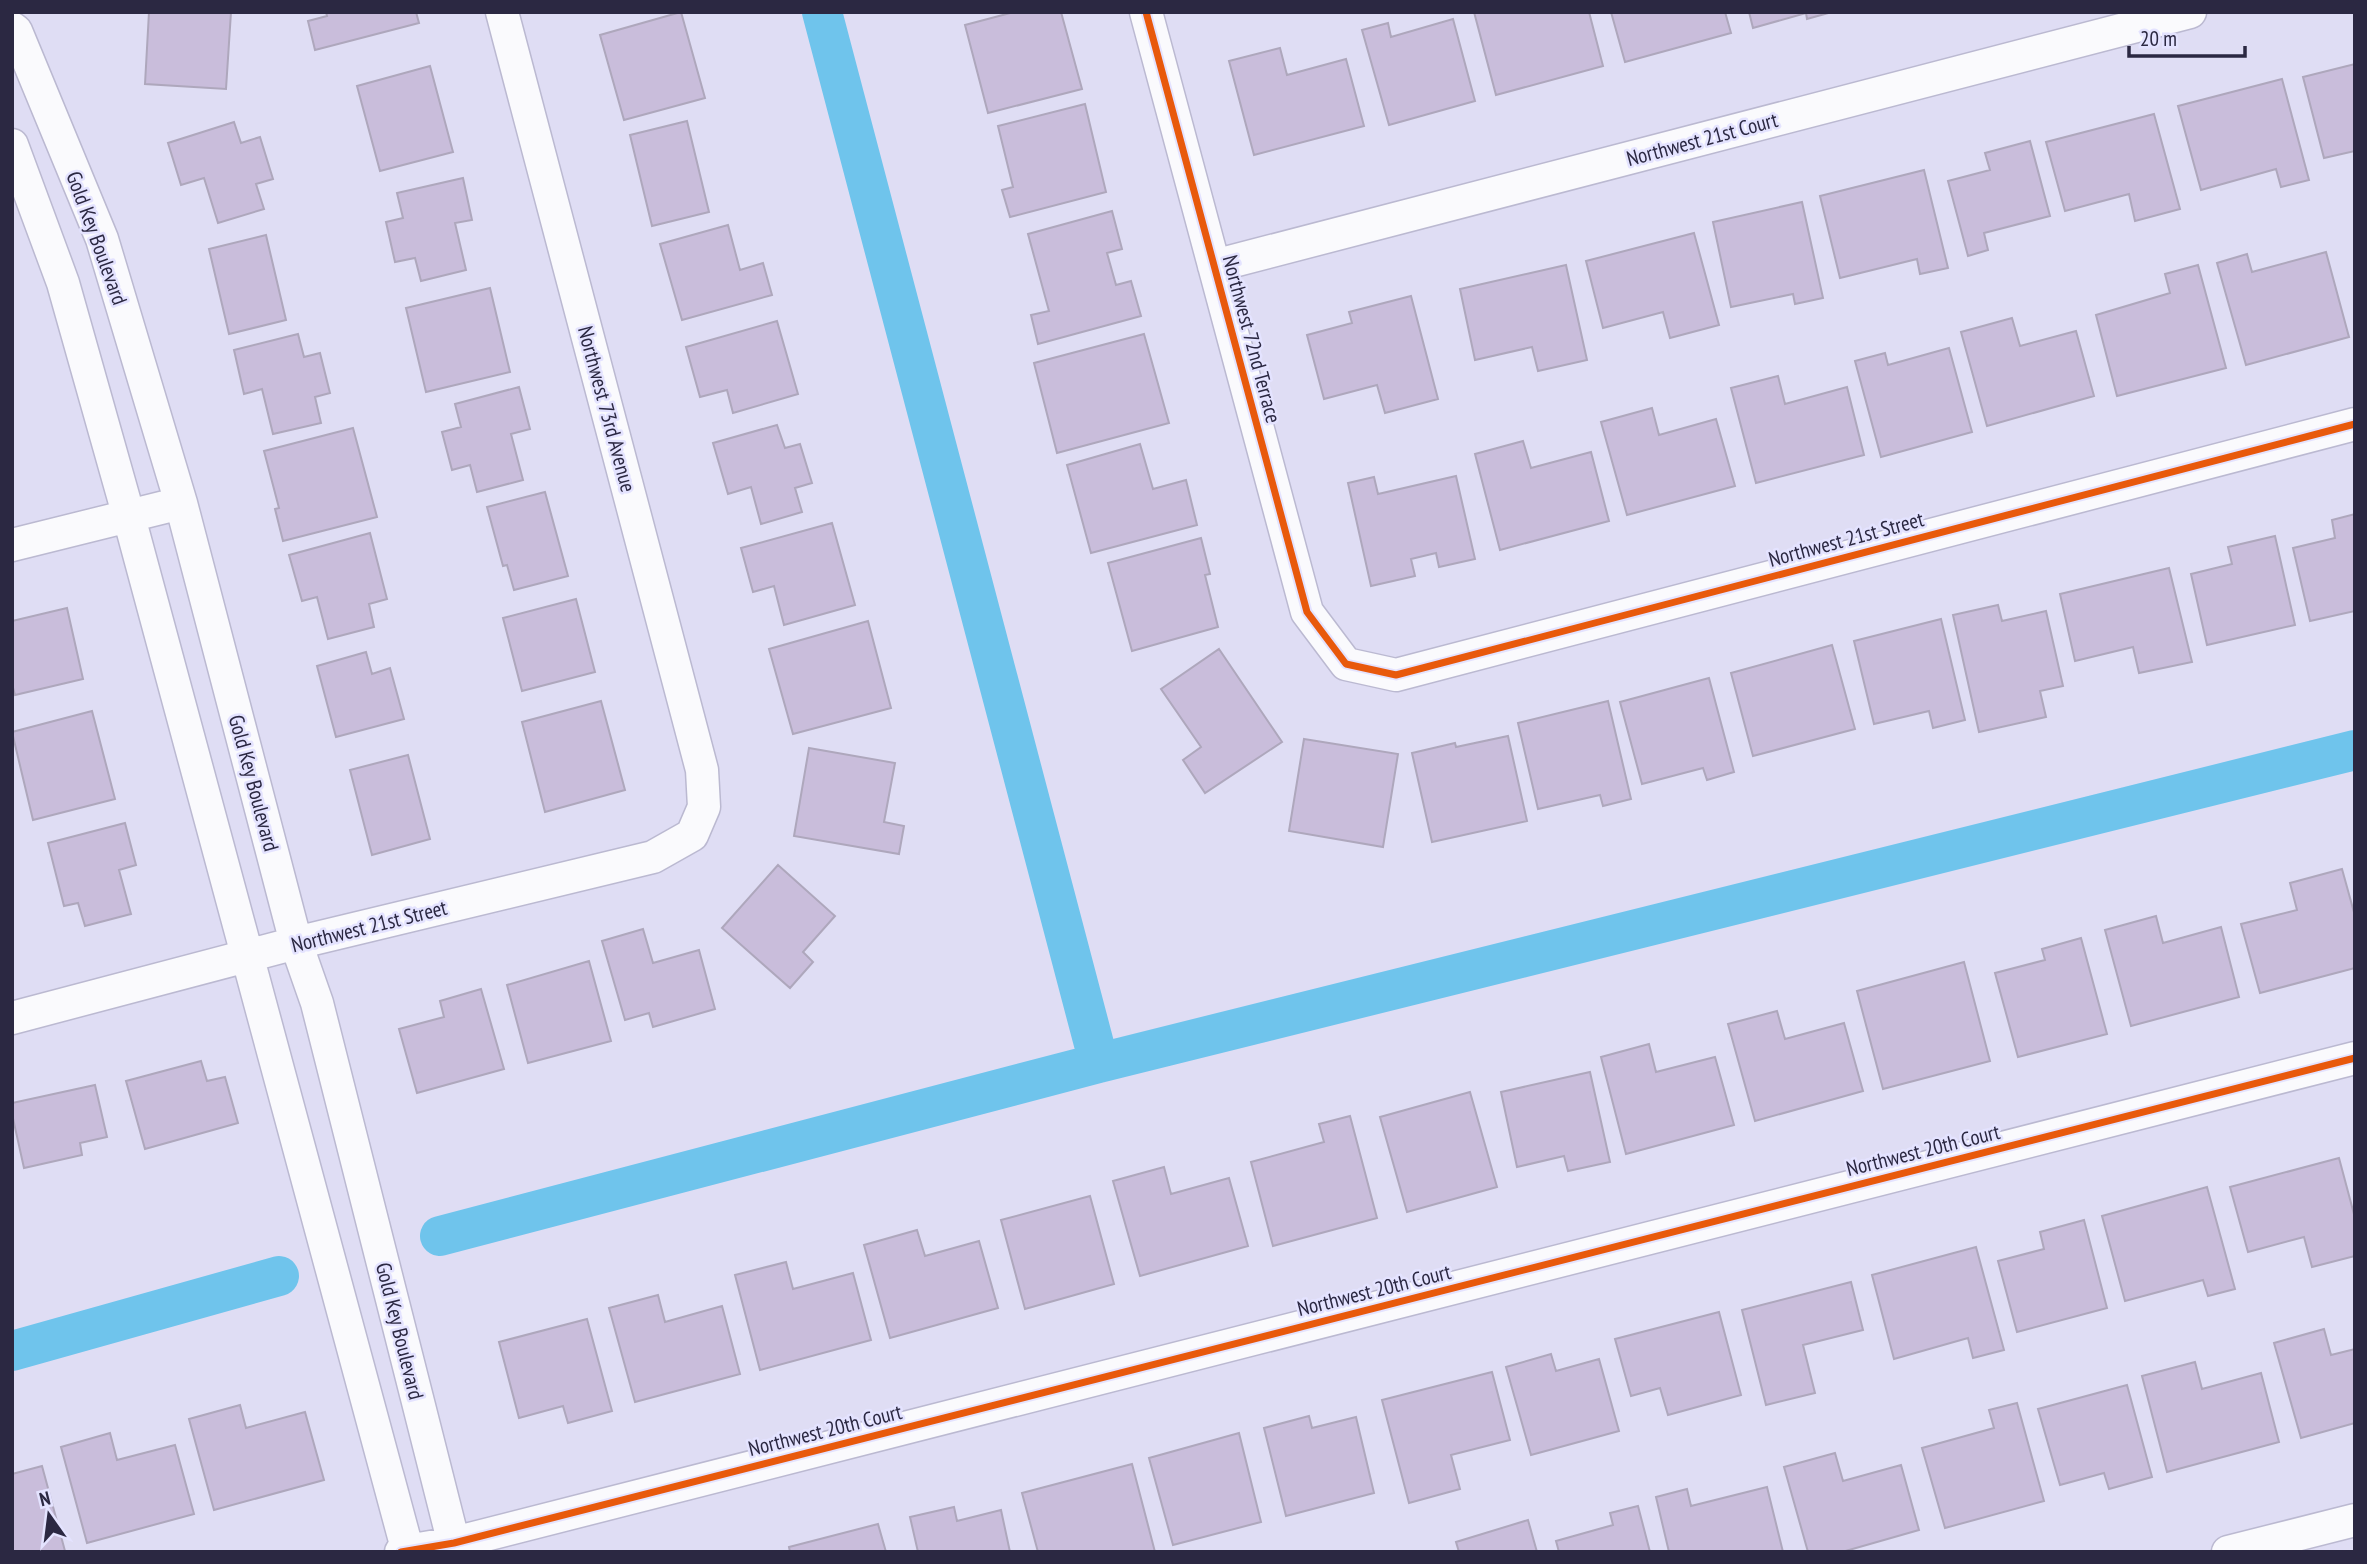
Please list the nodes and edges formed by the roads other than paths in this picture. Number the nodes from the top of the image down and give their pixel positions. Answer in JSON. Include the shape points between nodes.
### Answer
{"nodes":[{"id":1,"x":502,"y":12,"type":"edge"},
{"id":2,"x":1146,"y":12,"type":"edge"},
{"id":3,"x":2190,"y":12,"type":"edge"},
{"id":4,"x":12,"y":28,"type":"edge"},
{"id":5,"x":12,"y":145,"type":"edge"},
{"id":6,"x":1214,"y":266,"type":"junction"},
{"id":7,"x":2355,"y":424,"type":"edge"},
{"id":8,"x":181,"y":503,"type":"junction"},
{"id":9,"x":129,"y":517,"type":"junction"},
{"id":10,"x":12,"y":545,"type":"edge"},
{"id":11,"x":1346,"y":664,"type":"joint"},
{"id":12,"x":704,"y":807,"type":"joint"},
{"id":13,"x":296,"y":943,"type":"junction"},
{"id":14,"x":249,"y":956,"type":"junction"},
{"id":15,"x":12,"y":1018,"type":"edge"},
{"id":16,"x":2355,"y":1058,"type":"edge"},
{"id":17,"x":2355,"y":1520,"type":"edge"},
{"id":18,"x":455,"y":1547,"type":"edge"},
{"id":19,"x":406,"y":1551,"type":"edge"},
{"id":20,"x":2228,"y":1552,"type":"edge"}],
"edges":[{"from":1,"to":12,"type":"street","name":"Northwest 73rd Avenue","via":[[702,770]]},
{"from":2,"to":6,"type":"street","name":"Northwest 72nd Terrace"},
{"from":3,"to":6,"type":"street","name":"Northwest 21st Court"},
{"from":4,"to":8,"type":"street","name":"Gold Key Boulevard","via":[[102,239]]},
{"from":5,"to":9,"type":"street","via":[[63,283]]},
{"from":6,"to":11,"type":"street","name":"Northwest 72nd Terrace","via":[[1307,612]]},
{"from":7,"to":11,"type":"street","name":"Northwest 21st Street","via":[[1396,675]]},
{"from":8,"to":9,"type":"street"},
{"from":8,"to":13,"type":"street","name":"Gold Key Boulevard"},
{"from":9,"to":10,"type":"street"},
{"from":9,"to":14,"type":"street"},
{"from":12,"to":13,"type":"street","name":"Northwest 21st Street","via":[[692,835],[653,857]]},
{"from":13,"to":14,"type":"street","name":"Northwest 21st Street"},
{"from":13,"to":18,"type":"street","name":"Gold Key Boulevard","via":[[317,1003]]},
{"from":14,"to":15,"type":"street","name":"Northwest 21st Street"},
{"from":14,"to":19,"type":"street"},
{"from":16,"to":18,"type":"street","name":"Northwest 20th Court"},
{"from":17,"to":20,"type":"street"},
{"from":18,"to":19,"type":"street","name":"Northwest 20th Court"}]}
